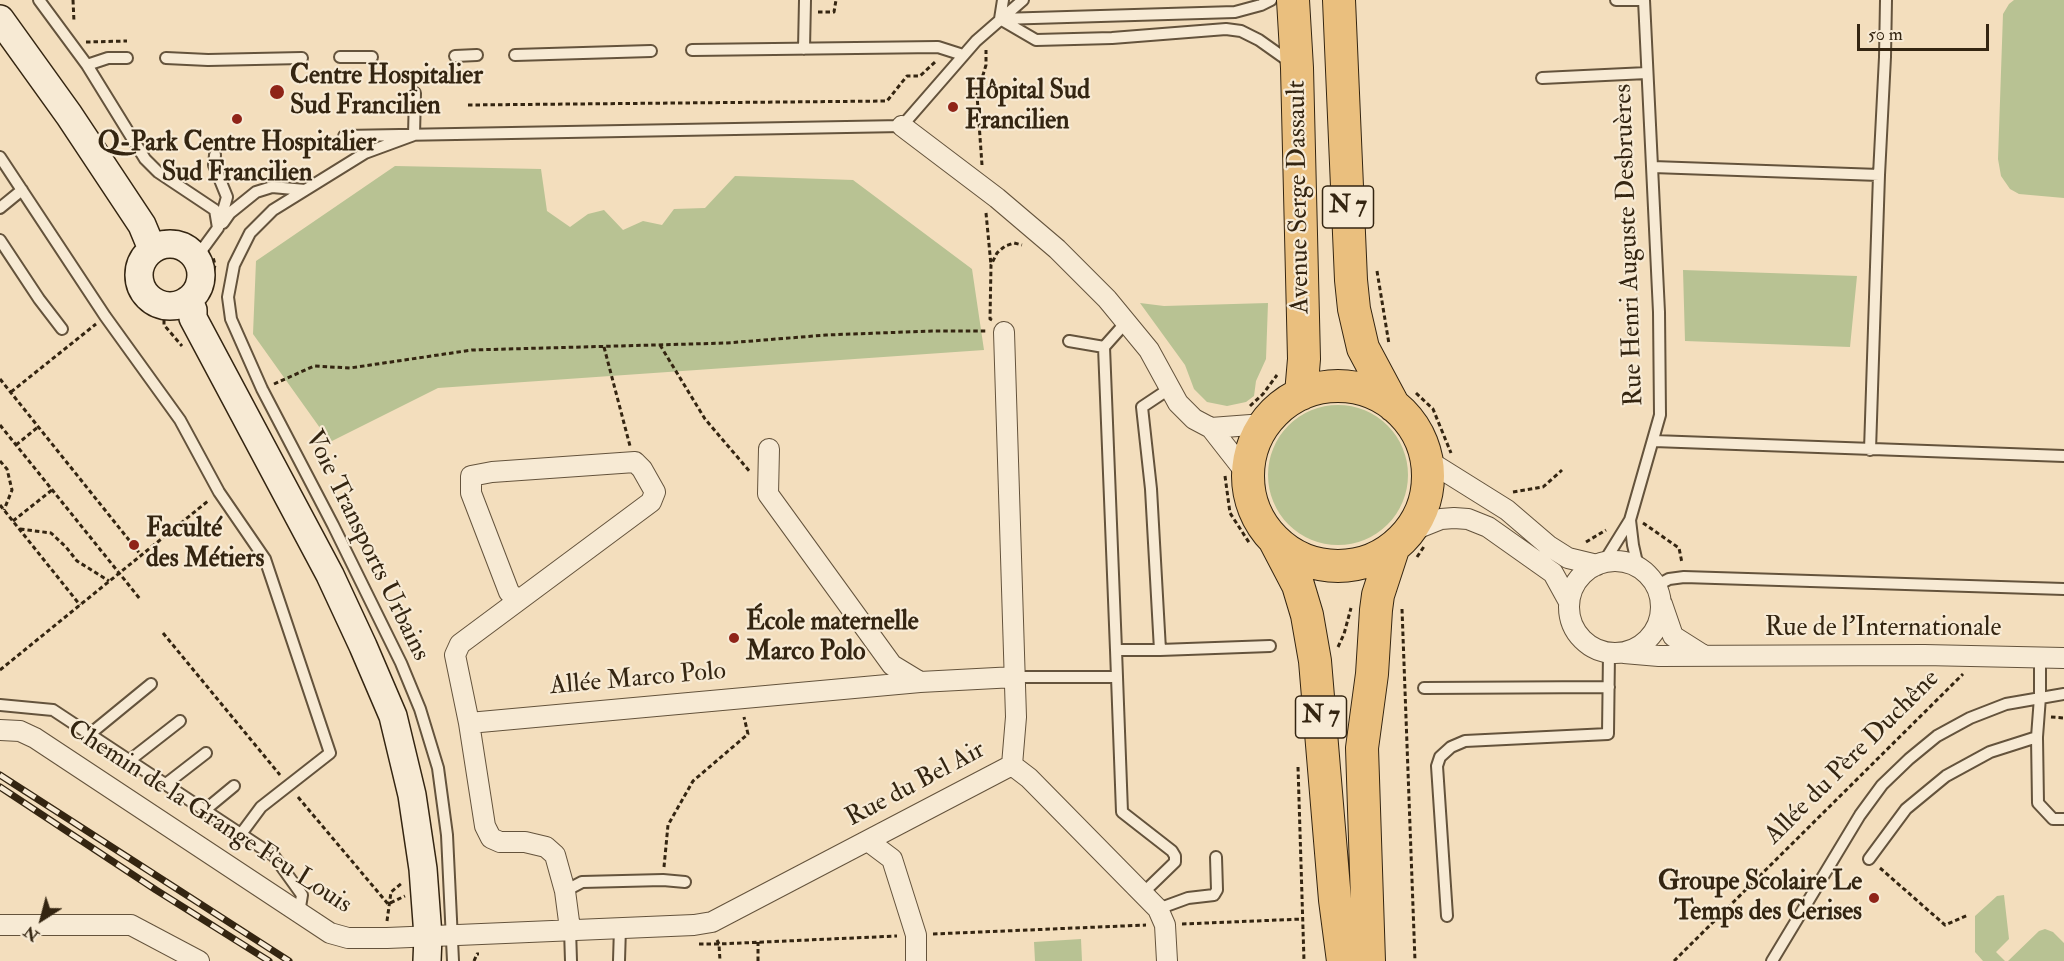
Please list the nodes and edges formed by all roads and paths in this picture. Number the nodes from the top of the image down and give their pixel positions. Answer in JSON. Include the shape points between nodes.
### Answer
{"nodes":[{"id":1,"x":39,"y":0,"type":"edge"},
{"id":2,"x":73,"y":0,"type":"edge"},
{"id":3,"x":805,"y":0,"type":"edge"},
{"id":4,"x":1003,"y":0,"type":"edge"},
{"id":5,"x":1023,"y":0,"type":"edge"},
{"id":6,"x":1271,"y":0,"type":"edge"},
{"id":7,"x":1293,"y":0,"type":"edge"},
{"id":8,"x":1339,"y":0,"type":"edge"},
{"id":9,"x":1616,"y":0,"type":"edge"},
{"id":10,"x":1639,"y":0,"type":"edge"},
{"id":11,"x":1644,"y":0,"type":"edge"},
{"id":12,"x":1886,"y":0,"type":"edge"},
{"id":13,"x":0,"y":19,"type":"edge"},
{"id":14,"x":1000,"y":19,"type":"junction"},
{"id":15,"x":127,"y":40,"type":"dead end"},
{"id":16,"x":976,"y":41,"type":"junction"},
{"id":17,"x":71,"y":43,"type":"junction"},
{"id":18,"x":942,"y":48,"type":"junction"},
{"id":19,"x":804,"y":49,"type":"junction"},
{"id":20,"x":692,"y":50,"type":"dead end"},
{"id":21,"x":651,"y":51,"type":"dead end"},
{"id":22,"x":477,"y":55,"type":"dead end"},
{"id":23,"x":515,"y":55,"type":"dead end"},
{"id":24,"x":963,"y":55,"type":"junction"},
{"id":25,"x":455,"y":56,"type":"dead end"},
{"id":26,"x":340,"y":57,"type":"dead end"},
{"id":27,"x":372,"y":57,"type":"dead end"},
{"id":28,"x":127,"y":58,"type":"dead end"},
{"id":29,"x":166,"y":58,"type":"dead end"},
{"id":30,"x":302,"y":58,"type":"dead end"},
{"id":31,"x":87,"y":65,"type":"junction"},
{"id":32,"x":1297,"y":68,"type":"junction"},
{"id":33,"x":1647,"y":73,"type":"junction"},
{"id":34,"x":1542,"y":78,"type":"dead end"},
{"id":35,"x":415,"y":93,"type":"dead end"},
{"id":36,"x":468,"y":105,"type":"dead end"},
{"id":37,"x":902,"y":126,"type":"junction"},
{"id":38,"x":414,"y":135,"type":"junction"},
{"id":39,"x":344,"y":136,"type":"dead end"},
{"id":40,"x":214,"y":155,"type":"dead end"},
{"id":41,"x":0,"y":157,"type":"edge"},
{"id":42,"x":1653,"y":167,"type":"junction"},
{"id":43,"x":1879,"y":175,"type":"junction"},
{"id":44,"x":984,"y":189,"type":"junction"},
{"id":45,"x":22,"y":190,"type":"junction"},
{"id":46,"x":305,"y":190,"type":"junction"},
{"id":47,"x":0,"y":208,"type":"edge"},
{"id":48,"x":219,"y":228,"type":"junction"},
{"id":49,"x":0,"y":240,"type":"edge"},
{"id":50,"x":152,"y":249,"type":"junction"},
{"id":51,"x":203,"y":249,"type":"junction"},
{"id":52,"x":1029,"y":250,"type":"dead end"},
{"id":53,"x":991,"y":265,"type":"junction"},
{"id":54,"x":1375,"y":265,"type":"dead end"},
{"id":55,"x":187,"y":301,"type":"junction"},
{"id":56,"x":105,"y":316,"type":"junction"},
{"id":57,"x":1128,"y":324,"type":"junction"},
{"id":58,"x":62,"y":329,"type":"dead end"},
{"id":59,"x":1004,"y":332,"type":"junction"},
{"id":60,"x":1069,"y":341,"type":"dead end"},
{"id":61,"x":1380,"y":342,"type":"junction"},
{"id":62,"x":660,"y":345,"type":"junction"},
{"id":63,"x":604,"y":347,"type":"junction"},
{"id":64,"x":1104,"y":347,"type":"junction"},
{"id":65,"x":186,"y":351,"type":"dead end"},
{"id":66,"x":1305,"y":359,"type":"junction"},
{"id":67,"x":0,"y":379,"type":"edge"},
{"id":68,"x":262,"y":389,"type":"junction"},
{"id":69,"x":1169,"y":389,"type":"junction"},
{"id":70,"x":11,"y":393,"type":"junction"},
{"id":71,"x":1301,"y":394,"type":"junction"},
{"id":72,"x":1403,"y":397,"type":"junction"},
{"id":73,"x":1256,"y":416,"type":"junction"},
{"id":74,"x":0,"y":425,"type":"edge"},
{"id":75,"x":38,"y":427,"type":"junction"},
{"id":76,"x":1211,"y":428,"type":"junction"},
{"id":77,"x":1654,"y":441,"type":"junction"},
{"id":78,"x":16,"y":445,"type":"junction"},
{"id":79,"x":769,"y":449,"type":"dead end"},
{"id":80,"x":1870,"y":450,"type":"junction"},
{"id":81,"x":2064,"y":456,"type":"edge"},
{"id":82,"x":1440,"y":458,"type":"junction"},
{"id":83,"x":0,"y":461,"type":"edge"},
{"id":84,"x":635,"y":462,"type":"junction"},
{"id":85,"x":1562,"y":470,"type":"dead end"},
{"id":86,"x":1235,"y":473,"type":"junction"},
{"id":87,"x":52,"y":490,"type":"junction"},
{"id":88,"x":219,"y":492,"type":"junction"},
{"id":89,"x":1508,"y":493,"type":"dead end"},
{"id":90,"x":768,"y":494,"type":"junction"},
{"id":91,"x":0,"y":505,"type":"edge"},
{"id":92,"x":4,"y":510,"type":"junction"},
{"id":93,"x":1630,"y":520,"type":"junction"},
{"id":94,"x":13,"y":521,"type":"junction"},
{"id":95,"x":18,"y":528,"type":"junction"},
{"id":96,"x":1402,"y":540,"type":"junction"},
{"id":97,"x":1263,"y":544,"type":"junction"},
{"id":98,"x":141,"y":555,"type":"junction"},
{"id":99,"x":1600,"y":564,"type":"junction"},
{"id":100,"x":1638,"y":567,"type":"junction"},
{"id":101,"x":119,"y":573,"type":"junction"},
{"id":102,"x":109,"y":581,"type":"junction"},
{"id":103,"x":2064,"y":589,"type":"edge"},
{"id":104,"x":1659,"y":595,"type":"junction"},
{"id":105,"x":141,"y":599,"type":"dead end"},
{"id":106,"x":517,"y":600,"type":"junction"},
{"id":107,"x":1569,"y":602,"type":"junction"},
{"id":108,"x":80,"y":604,"type":"junction"},
{"id":109,"x":1270,"y":645,"type":"dead end"},
{"id":110,"x":1160,"y":650,"type":"junction"},
{"id":111,"x":1116,"y":651,"type":"junction"},
{"id":112,"x":1617,"y":653,"type":"junction"},
{"id":113,"x":1702,"y":655,"type":"junction"},
{"id":114,"x":1981,"y":656,"type":"junction"},
{"id":115,"x":2040,"y":657,"type":"junction"},
{"id":116,"x":2064,"y":658,"type":"edge"},
{"id":117,"x":0,"y":670,"type":"edge"},
{"id":118,"x":1015,"y":677,"type":"junction"},
{"id":119,"x":1116,"y":677,"type":"junction"},
{"id":120,"x":920,"y":682,"type":"junction"},
{"id":121,"x":151,"y":684,"type":"dead end"},
{"id":122,"x":1609,"y":687,"type":"junction"},
{"id":123,"x":1424,"y":688,"type":"dead end"},
{"id":124,"x":2064,"y":694,"type":"edge"},
{"id":125,"x":2040,"y":697,"type":"junction"},
{"id":126,"x":738,"y":698,"type":"junction"},
{"id":127,"x":0,"y":705,"type":"edge"},
{"id":128,"x":180,"y":721,"type":"dead end"},
{"id":129,"x":469,"y":723,"type":"junction"},
{"id":130,"x":0,"y":730,"type":"edge"},
{"id":131,"x":90,"y":734,"type":"junction"},
{"id":132,"x":2037,"y":737,"type":"junction"},
{"id":133,"x":206,"y":753,"type":"dead end"},
{"id":134,"x":1297,"y":757,"type":"dead end"},
{"id":135,"x":129,"y":760,"type":"junction"},
{"id":136,"x":1012,"y":765,"type":"junction"},
{"id":137,"x":166,"y":784,"type":"junction"},
{"id":138,"x":234,"y":786,"type":"dead end"},
{"id":139,"x":205,"y":810,"type":"junction"},
{"id":140,"x":2064,"y":819,"type":"edge"},
{"id":141,"x":241,"y":834,"type":"junction"},
{"id":142,"x":868,"y":841,"type":"junction"},
{"id":143,"x":1216,"y":857,"type":"dead end"},
{"id":144,"x":1869,"y":859,"type":"joint"},
{"id":145,"x":663,"y":880,"type":"junction"},
{"id":146,"x":684,"y":882,"type":"dead end"},
{"id":147,"x":402,"y":883,"type":"dead end"},
{"id":148,"x":565,"y":891,"type":"junction"},
{"id":149,"x":1142,"y":894,"type":"junction"},
{"id":150,"x":1335,"y":900,"type":"junction"},
{"id":151,"x":1368,"y":907,"type":"junction"},
{"id":152,"x":299,"y":914,"type":"junction"},
{"id":153,"x":1968,"y":915,"type":"dead end"},
{"id":154,"x":1447,"y":916,"type":"dead end"},
{"id":155,"x":1162,"y":917,"type":"junction"},
{"id":156,"x":1303,"y":919,"type":"junction"},
{"id":157,"x":712,"y":922,"type":"junction"},
{"id":158,"x":0,"y":925,"type":"edge"},
{"id":159,"x":620,"y":927,"type":"junction"},
{"id":160,"x":570,"y":929,"type":"junction"},
{"id":161,"x":916,"y":935,"type":"junction"},
{"id":162,"x":387,"y":938,"type":"junction"},
{"id":163,"x":758,"y":942,"type":"junction"},
{"id":164,"x":436,"y":944,"type":"edge"},
{"id":165,"x":199,"y":961,"type":"edge"},
{"id":166,"x":453,"y":961,"type":"edge"},
{"id":167,"x":571,"y":961,"type":"edge"},
{"id":168,"x":620,"y":961,"type":"edge"},
{"id":169,"x":758,"y":961,"type":"edge"},
{"id":170,"x":916,"y":961,"type":"edge"},
{"id":171,"x":1167,"y":961,"type":"edge"},
{"id":172,"x":1304,"y":961,"type":"edge"},
{"id":173,"x":1327,"y":961,"type":"edge"},
{"id":174,"x":1343,"y":961,"type":"edge"},
{"id":175,"x":1369,"y":961,"type":"edge"},
{"id":176,"x":1385,"y":961,"type":"edge"},
{"id":177,"x":1674,"y":961,"type":"edge"},
{"id":178,"x":1772,"y":961,"type":"edge"}],
"edges":[{"from":1,"to":17,"type":"lane"},
{"from":2,"to":17,"type":"path"},
{"from":3,"to":19,"type":"lane"},
{"from":4,"to":14,"type":"lane"},
{"from":5,"to":14,"type":"lane"},
{"from":6,"to":14,"type":"lane","via":[[1235,12]]},
{"from":7,"to":32,"type":"main road","name":"Avenue Serge Dassault","number":"N 7"},
{"from":8,"to":61,"type":"main road","name":"Avenue Serge Dassault","number":"N 7","via":[[1354,309]]},
{"from":9,"to":10,"type":"lane"},
{"from":11,"to":33,"type":"lane","name":"Rue Henri Auguste Desbruères"},
{"from":12,"to":43,"type":"lane"},
{"from":13,"to":50,"type":"street","via":[[142,225]]},
{"from":14,"to":16,"type":"lane"},
{"from":14,"to":32,"type":"lane","via":[[1036,40],[1241,31]]},
{"from":15,"to":17,"type":"path"},
{"from":16,"to":24,"type":"lane"},
{"from":16,"to":44,"type":"path","via":[[987,51],[977,95]]},
{"from":17,"to":31,"type":"lane"},
{"from":18,"to":19,"type":"lane"},
{"from":18,"to":24,"type":"lane"},
{"from":18,"to":36,"type":"path","via":[[938,59],[920,76],[907,76],[887,101]]},
{"from":19,"to":20,"type":"lane"},
{"from":21,"to":23,"type":"lane"},
{"from":22,"to":25,"type":"lane"},
{"from":24,"to":37,"type":"lane"},
{"from":26,"to":27,"type":"lane"},
{"from":28,"to":31,"type":"lane","via":[[108,58]]},
{"from":29,"to":30,"type":"lane"},
{"from":31,"to":48,"type":"lane","via":[[145,159],[215,210]]},
{"from":32,"to":66,"type":"main road","name":"Avenue Serge Dassault","number":"N 7"},
{"from":33,"to":34,"type":"lane"},
{"from":33,"to":42,"type":"lane","name":"Rue Henri Auguste Desbruères"},
{"from":35,"to":38,"type":"lane"},
{"from":37,"to":38,"type":"lane"},
{"from":37,"to":44,"type":"street"},
{"from":38,"to":39,"type":"lane"},
{"from":38,"to":46,"type":"lane","name":"Voie Transports Urbains","via":[[365,153]]},
{"from":40,"to":48,"type":"lane","via":[[227,197]]},
{"from":41,"to":45,"type":"lane"},
{"from":42,"to":43,"type":"lane"},
{"from":42,"to":77,"type":"lane","name":"Rue Henri Auguste Desbruères","via":[[1660,415]]},
{"from":43,"to":80,"type":"lane"},
{"from":44,"to":53,"type":"path"},
{"from":44,"to":57,"type":"street","via":[[1057,249]]},
{"from":45,"to":47,"type":"lane"},
{"from":45,"to":56,"type":"lane"},
{"from":46,"to":48,"type":"lane","via":[[272,187],[256,192]]},
{"from":46,"to":68,"type":"lane","name":"Voie Transports Urbains","via":[[273,210],[250,233],[234,265],[228,297],[231,319]]},
{"from":48,"to":51,"type":"lane"},
{"from":49,"to":58,"type":"lane"},
{"from":50,"to":51,"type":"street","via":[[171,243],[189,251]]},
{"from":50,"to":55,"type":"street","via":[[140,265],[138,276],[146,295],[154,302]]},
{"from":51,"to":55,"type":"street","via":[[201,276],[195,293]]},
{"from":51,"to":55,"type":"path","via":[[215,266]]},
{"from":52,"to":53,"type":"path","via":[[1021,244],[1005,246]]},
{"from":53,"to":59,"type":"path","via":[[990,318]]},
{"from":54,"to":61,"type":"path"},
{"from":55,"to":65,"type":"path","via":[[164,325]]},
{"from":55,"to":164,"type":"street","via":[[330,574],[393,716],[412,795]]},
{"from":56,"to":70,"type":"path"},
{"from":56,"to":88,"type":"lane","via":[[180,420]]},
{"from":57,"to":64,"type":"lane"},
{"from":57,"to":69,"type":"street","via":[[1149,350]]},
{"from":59,"to":62,"type":"path","via":[[932,330]]},
{"from":59,"to":118,"type":"street","name":"Rue du Bel Air"},
{"from":60,"to":64,"type":"lane"},
{"from":61,"to":72,"type":"main road","name":"Avenue Serge Dassault","number":"N 7"},
{"from":62,"to":63,"type":"path"},
{"from":62,"to":90,"type":"path","via":[[705,419]]},
{"from":63,"to":68,"type":"path","via":[[472,350],[350,368],[314,366]]},
{"from":63,"to":84,"type":"path"},
{"from":64,"to":111,"type":"lane"},
{"from":66,"to":71,"type":"main road","name":"Avenue Serge Dassault","number":"N 7"},
{"from":66,"to":73,"type":"path","via":[[1280,359],[1277,376]]},
{"from":67,"to":70,"type":"path"},
{"from":68,"to":164,"type":"lane","name":"Voie Transports Urbains","via":[[333,525],[420,710],[438,768],[451,895]]},
{"from":69,"to":76,"type":"street","via":[[1194,419]]},
{"from":69,"to":110,"type":"lane","via":[[1142,407]]},
{"from":70,"to":75,"type":"path"},
{"from":71,"to":72,"type":"main road","via":[[1322,387]]},
{"from":71,"to":73,"type":"main road","via":[[1280,408]]},
{"from":72,"to":82,"type":"main road","via":[[1409,420]]},
{"from":72,"to":82,"type":"path","via":[[1433,409]]},
{"from":73,"to":76,"type":"street"},
{"from":73,"to":86,"type":"main road","via":[[1251,449]]},
{"from":74,"to":78,"type":"path"},
{"from":75,"to":78,"type":"path"},
{"from":75,"to":98,"type":"path"},
{"from":76,"to":86,"type":"street"},
{"from":77,"to":80,"type":"lane"},
{"from":77,"to":93,"type":"lane","name":"Rue Henri Auguste Desbruères"},
{"from":78,"to":87,"type":"path"},
{"from":79,"to":90,"type":"street"},
{"from":80,"to":81,"type":"lane"},
{"from":82,"to":96,"type":"main road","via":[[1422,510]]},
{"from":82,"to":99,"type":"street","via":[[1549,546],[1568,558]]},
{"from":83,"to":92,"type":"path","via":[[7,469],[12,490]]},
{"from":84,"to":106,"type":"street","via":[[655,492],[651,502]]},
{"from":84,"to":106,"type":"street","via":[[471,476],[471,493],[509,592]]},
{"from":85,"to":89,"type":"path","via":[[1543,487]]},
{"from":86,"to":97,"type":"main road","via":[[1263,525]]},
{"from":86,"to":97,"type":"path","via":[[1230,513]]},
{"from":87,"to":94,"type":"path"},
{"from":87,"to":101,"type":"path"},
{"from":88,"to":98,"type":"path"},
{"from":88,"to":141,"type":"lane","via":[[265,559],[330,753],[261,807]]},
{"from":90,"to":120,"type":"street","via":[[892,665]]},
{"from":91,"to":92,"type":"path"},
{"from":92,"to":94,"type":"path"},
{"from":93,"to":99,"type":"lane","name":"Rue Henri Auguste Desbruères"},
{"from":93,"to":100,"type":"lane","name":"Rue Henri Auguste Desbruères"},
{"from":94,"to":95,"type":"path"},
{"from":95,"to":102,"type":"path","via":[[51,533],[77,561]]},
{"from":95,"to":108,"type":"path"},
{"from":96,"to":97,"type":"main road","via":[[1369,562],[1343,566],[1318,563]]},
{"from":96,"to":107,"type":"street","via":[[1441,519],[1468,519],[1488,527],[1553,573]]},
{"from":96,"to":151,"type":"main road","number":"N 7","via":[[1378,595],[1362,748]]},
{"from":97,"to":150,"type":"main road","number":"N 7","via":[[1298,585],[1307,615],[1316,661]]},
{"from":98,"to":101,"type":"path"},
{"from":99,"to":100,"type":"street","via":[[1621,561]]},
{"from":99,"to":107,"type":"street","via":[[1581,576]]},
{"from":100,"to":104,"type":"street"},
{"from":101,"to":102,"type":"path"},
{"from":101,"to":105,"type":"path"},
{"from":102,"to":108,"type":"path"},
{"from":103,"to":104,"type":"lane","via":[[1684,577],[1669,579]]},
{"from":104,"to":112,"type":"street","via":[[1658,625],[1652,635],[1645,643]]},
{"from":104,"to":113,"type":"street","via":[[1673,636]]},
{"from":106,"to":129,"type":"street","via":[[460,644],[455,655]]},
{"from":107,"to":112,"type":"street","via":[[1572,625],[1579,635],[1592,647]]},
{"from":108,"to":117,"type":"path"},
{"from":109,"to":110,"type":"lane"},
{"from":110,"to":111,"type":"lane"},
{"from":111,"to":119,"type":"lane"},
{"from":112,"to":113,"type":"street","name":"Rue de l'Internationale"},
{"from":112,"to":122,"type":"lane"},
{"from":113,"to":114,"type":"street","name":"Rue de l'Internationale"},
{"from":114,"to":115,"type":"street","name":"Rue de l'Internationale"},
{"from":114,"to":177,"type":"path","name":"Allée du Père Duchêne"},
{"from":115,"to":116,"type":"street","name":"Rue de l'Internationale"},
{"from":115,"to":125,"type":"lane"},
{"from":118,"to":119,"type":"lane"},
{"from":118,"to":120,"type":"street","name":"Allée Marco Polo"},
{"from":118,"to":136,"type":"street","name":"Rue du Bel Air"},
{"from":119,"to":149,"type":"lane","via":[[1122,812],[1175,856],[1175,862]]},
{"from":120,"to":126,"type":"street","name":"Allée Marco Polo"},
{"from":121,"to":131,"type":"lane"},
{"from":122,"to":123,"type":"lane"},
{"from":122,"to":154,"type":"lane","via":[[1608,734],[1465,741],[1440,757],[1437,766]]},
{"from":124,"to":125,"type":"lane"},
{"from":125,"to":132,"type":"lane"},
{"from":125,"to":178,"type":"lane","via":[[2006,704],[1937,736],[1882,785],[1829,864]]},
{"from":126,"to":129,"type":"street","name":"Allée Marco Polo"},
{"from":126,"to":145,"type":"path","via":[[748,734],[693,781],[668,825]]},
{"from":127,"to":131,"type":"lane","via":[[53,710]]},
{"from":128,"to":135,"type":"lane"},
{"from":129,"to":148,"type":"street","via":[[485,826],[491,838],[546,847],[555,855]]},
{"from":130,"to":152,"type":"street","name":"Chemin de la Grange Feu Louis","via":[[20,731],[35,738]]},
{"from":131,"to":135,"type":"lane"},
{"from":132,"to":140,"type":"lane","via":[[2038,803],[2053,819]]},
{"from":132,"to":144,"type":"lane","via":[[1990,752],[1946,776],[1906,809]]},
{"from":133,"to":137,"type":"lane"},
{"from":134,"to":156,"type":"path"},
{"from":135,"to":137,"type":"lane"},
{"from":136,"to":142,"type":"street","name":"Rue du Bel Air"},
{"from":136,"to":149,"type":"street"},
{"from":137,"to":139,"type":"lane"},
{"from":138,"to":139,"type":"lane"},
{"from":139,"to":141,"type":"lane"},
{"from":141,"to":152,"type":"lane","via":[[274,856],[302,895]]},
{"from":142,"to":157,"type":"street","name":"Rue du Bel Air"},
{"from":142,"to":161,"type":"street","via":[[892,860]]},
{"from":143,"to":155,"type":"lane","via":[[1214,895],[1188,898]]},
{"from":144,"to":153,"type":"path","via":[[1944,926]]},
{"from":145,"to":146,"type":"lane"},
{"from":145,"to":148,"type":"lane","via":[[582,882]]},
{"from":147,"to":162,"type":"path","via":[[391,892]]},
{"from":148,"to":160,"type":"street"},
{"from":149,"to":155,"type":"street"},
{"from":150,"to":173,"type":"main road","via":[[1327,933]]},
{"from":150,"to":174,"type":"main road","number":"N 7"},
{"from":151,"to":175,"type":"main road","number":"N 7"},
{"from":151,"to":176,"type":"main road","via":[[1382,932]]},
{"from":152,"to":162,"type":"street","name":"Chemin de la Grange Feu Louis","via":[[330,933],[348,938]]},
{"from":155,"to":156,"type":"path"},
{"from":155,"to":161,"type":"path"},
{"from":155,"to":171,"type":"street"},
{"from":156,"to":172,"type":"path"},
{"from":157,"to":159,"type":"street","name":"Rue du Bel Air"},
{"from":157,"to":163,"type":"path","via":[[719,944]]},
{"from":158,"to":165,"type":"street","via":[[131,925]]},
{"from":159,"to":160,"type":"street","name":"Rue du Bel Air"},
{"from":159,"to":168,"type":"lane"},
{"from":160,"to":164,"type":"street","name":"Rue du Bel Air"},
{"from":160,"to":167,"type":"lane"},
{"from":161,"to":163,"type":"path"},
{"from":161,"to":170,"type":"street"},
{"from":162,"to":164,"type":"street","name":"Chemin de la Grange Feu Louis"},
{"from":163,"to":169,"type":"path"},
{"from":164,"to":166,"type":"lane","name":"Voie Transports Urbains"}]}
